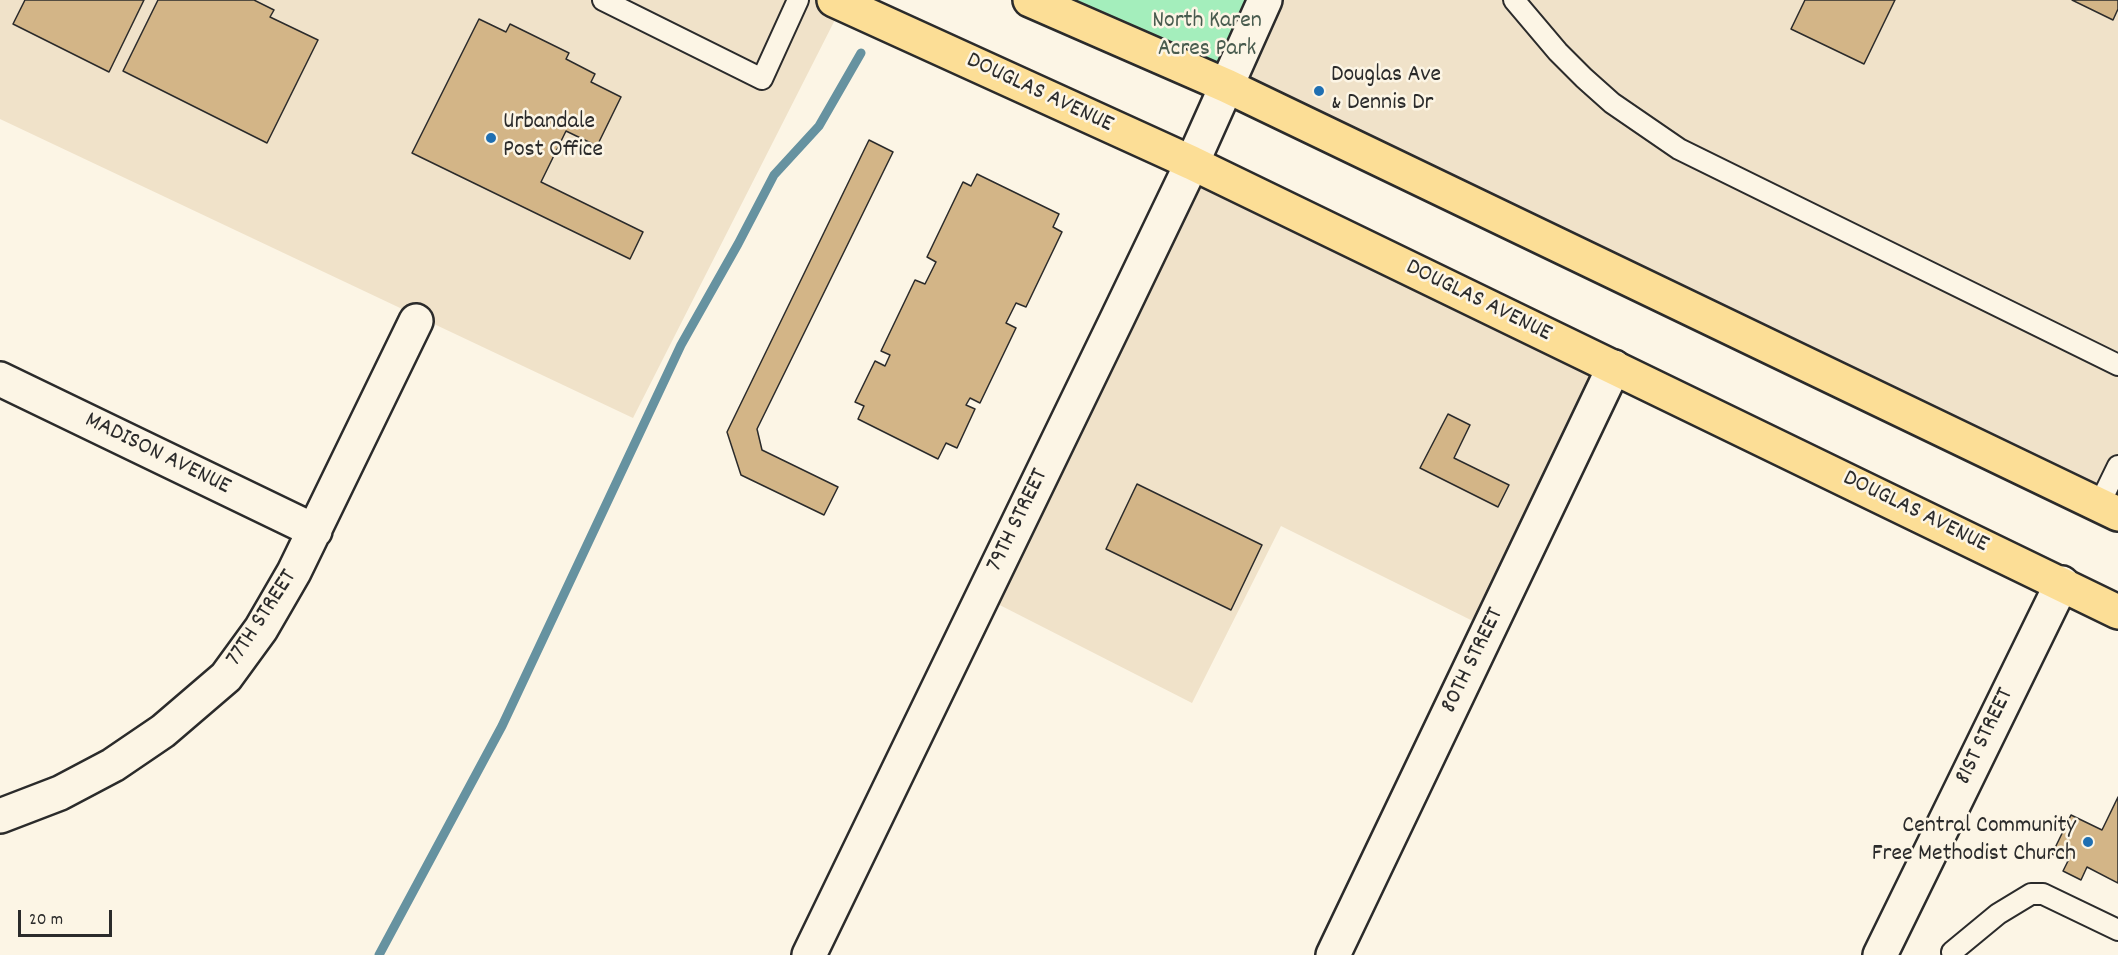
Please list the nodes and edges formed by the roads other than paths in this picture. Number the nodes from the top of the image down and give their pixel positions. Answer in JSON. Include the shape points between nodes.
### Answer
{"nodes":[{"id":1,"x":603,"y":0,"type":"edge"},
{"id":2,"x":798,"y":0,"type":"edge"},
{"id":3,"x":834,"y":0,"type":"edge"},
{"id":4,"x":1030,"y":0,"type":"edge"},
{"id":5,"x":1265,"y":0,"type":"edge"},
{"id":6,"x":1514,"y":0,"type":"edge"},
{"id":7,"x":1227,"y":86,"type":"junction"},
{"id":8,"x":1192,"y":163,"type":"junction"},
{"id":9,"x":416,"y":321,"type":"dead end"},
{"id":10,"x":2118,"y":365,"type":"edge"},
{"id":11,"x":1614,"y":368,"type":"junction"},
{"id":12,"x":0,"y":379,"type":"edge"},
{"id":13,"x":2118,"y":466,"type":"edge"},
{"id":14,"x":2109,"y":509,"type":"edge"},
{"id":15,"x":315,"y":531,"type":"junction"},
{"id":16,"x":2061,"y":584,"type":"junction"},
{"id":17,"x":2118,"y":612,"type":"edge"},
{"id":18,"x":0,"y":816,"type":"edge"},
{"id":19,"x":2118,"y":930,"type":"edge"},
{"id":20,"x":1952,"y":952,"type":"dead end"},
{"id":21,"x":809,"y":955,"type":"edge"},
{"id":22,"x":1333,"y":955,"type":"edge"},
{"id":23,"x":1880,"y":955,"type":"edge"}],
"edges":[{"from":1,"to":2,"type":"lane","via":[[762,79]]},
{"from":3,"to":8,"type":"main road","name":"DOUGLAS AVENUE"},
{"from":4,"to":7,"type":"main road"},
{"from":5,"to":7,"type":"street","name":"79TH STREET"},
{"from":6,"to":10,"type":"lane","via":[[1584,78],[1612,103],[1679,149]]},
{"from":7,"to":8,"type":"street","name":"79TH STREET"},
{"from":7,"to":14,"type":"main road"},
{"from":8,"to":11,"type":"main road","name":"DOUGLAS AVENUE"},
{"from":8,"to":21,"type":"street","name":"79TH STREET"},
{"from":9,"to":15,"type":"street","name":"77TH STREET"},
{"from":11,"to":16,"type":"main road","name":"DOUGLAS AVENUE"},
{"from":11,"to":22,"type":"street","name":"80TH STREET"},
{"from":12,"to":15,"type":"street","name":"MADISON AVENUE"},
{"from":13,"to":14,"type":"lane"},
{"from":15,"to":18,"type":"street","name":"77TH STREET","via":[[261,629],[226,676],[163,731],[113,765],[60,793]]},
{"from":16,"to":17,"type":"main road","name":"DOUGLAS AVENUE"},
{"from":16,"to":23,"type":"street","name":"81ST STREET"},
{"from":19,"to":20,"type":"lane","via":[[2043,894],[2031,894],[1998,914]]}]}
